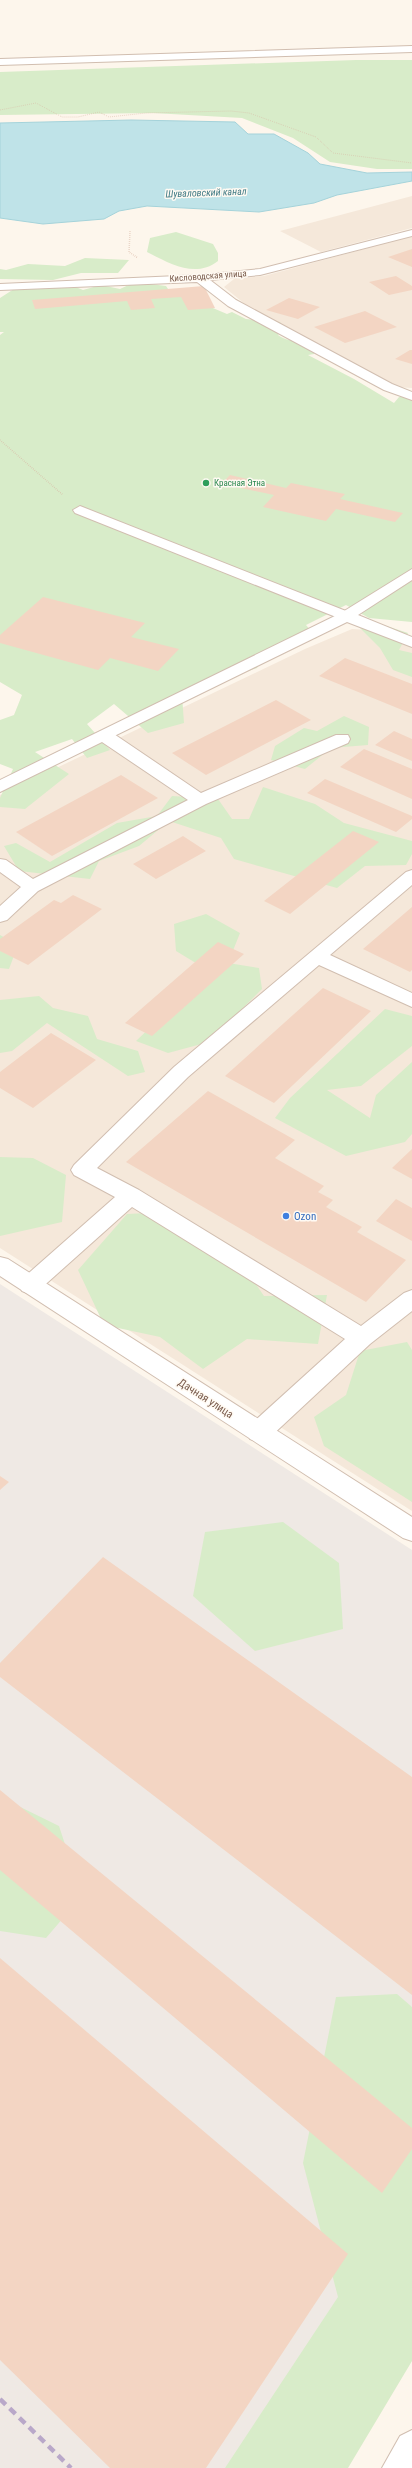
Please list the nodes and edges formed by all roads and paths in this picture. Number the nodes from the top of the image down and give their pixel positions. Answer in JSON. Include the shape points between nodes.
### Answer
{"nodes":[{"id":1,"x":412,"y":48,"type":"edge"},
{"id":2,"x":0,"y":62,"type":"edge"},
{"id":3,"x":0,"y":110,"type":"edge"},
{"id":4,"x":412,"y":163,"type":"edge"},
{"id":5,"x":412,"y":233,"type":"edge"},
{"id":6,"x":200,"y":278,"type":"junction"},
{"id":7,"x":0,"y":287,"type":"edge"},
{"id":8,"x":412,"y":396,"type":"edge"},
{"id":9,"x":0,"y":440,"type":"edge"},
{"id":10,"x":80,"y":510,"type":"joint"},
{"id":11,"x":412,"y":573,"type":"edge"},
{"id":12,"x":346,"y":616,"type":"junction"},
{"id":13,"x":412,"y":642,"type":"edge"},
{"id":14,"x":105,"y":736,"type":"junction"},
{"id":15,"x":342,"y":739,"type":"dead end"},
{"id":16,"x":0,"y":787,"type":"edge"},
{"id":17,"x":200,"y":800,"type":"junction"},
{"id":18,"x":0,"y":864,"type":"edge"},
{"id":19,"x":412,"y":876,"type":"edge"},
{"id":20,"x":32,"y":887,"type":"junction"},
{"id":21,"x":0,"y":916,"type":"edge"},
{"id":22,"x":316,"y":956,"type":"junction"},
{"id":23,"x":412,"y":1001,"type":"edge"},
{"id":24,"x":131,"y":1196,"type":"junction"},
{"id":25,"x":0,"y":1265,"type":"edge"},
{"id":26,"x":30,"y":1285,"type":"junction"},
{"id":27,"x":412,"y":1299,"type":"edge"},
{"id":28,"x":362,"y":1338,"type":"junction"},
{"id":29,"x":259,"y":1432,"type":"junction"},
{"id":30,"x":412,"y":1530,"type":"edge"},
{"id":31,"x":412,"y":2448,"type":"edge"},
{"id":32,"x":400,"y":2468,"type":"edge"}],
"edges":[{"from":1,"to":2,"type":"street"},
{"from":3,"to":4,"type":"path","via":[[36,103],[62,117],[78,117],[99,112],[110,117],[146,113],[249,113],[316,137],[333,153]]},
{"from":5,"to":6,"type":"street","name":"Кисловодская улица","via":[[260,272]]},
{"from":6,"to":7,"type":"street","name":"Кисловодская улица"},
{"from":6,"to":8,"type":"street","via":[[232,303],[388,387]]},
{"from":9,"to":10,"type":"path"},
{"from":10,"to":12,"type":"street"},
{"from":11,"to":12,"type":"street"},
{"from":12,"to":13,"type":"street"},
{"from":12,"to":14,"type":"street"},
{"from":14,"to":16,"type":"street"},
{"from":14,"to":17,"type":"street"},
{"from":15,"to":17,"type":"street"},
{"from":17,"to":20,"type":"street"},
{"from":18,"to":20,"type":"street"},
{"from":19,"to":22,"type":"street"},
{"from":20,"to":21,"type":"street"},
{"from":22,"to":23,"type":"street"},
{"from":22,"to":24,"type":"street","via":[[181,1072],[82,1170]]},
{"from":24,"to":26,"type":"street"},
{"from":24,"to":28,"type":"street"},
{"from":25,"to":26,"type":"street","name":"Дачная улица"},
{"from":26,"to":29,"type":"street","name":"Дачная улица"},
{"from":27,"to":28,"type":"street"},
{"from":28,"to":29,"type":"street"},
{"from":29,"to":30,"type":"street","name":"Дачная улица"},
{"from":31,"to":32,"type":"street"}]}
